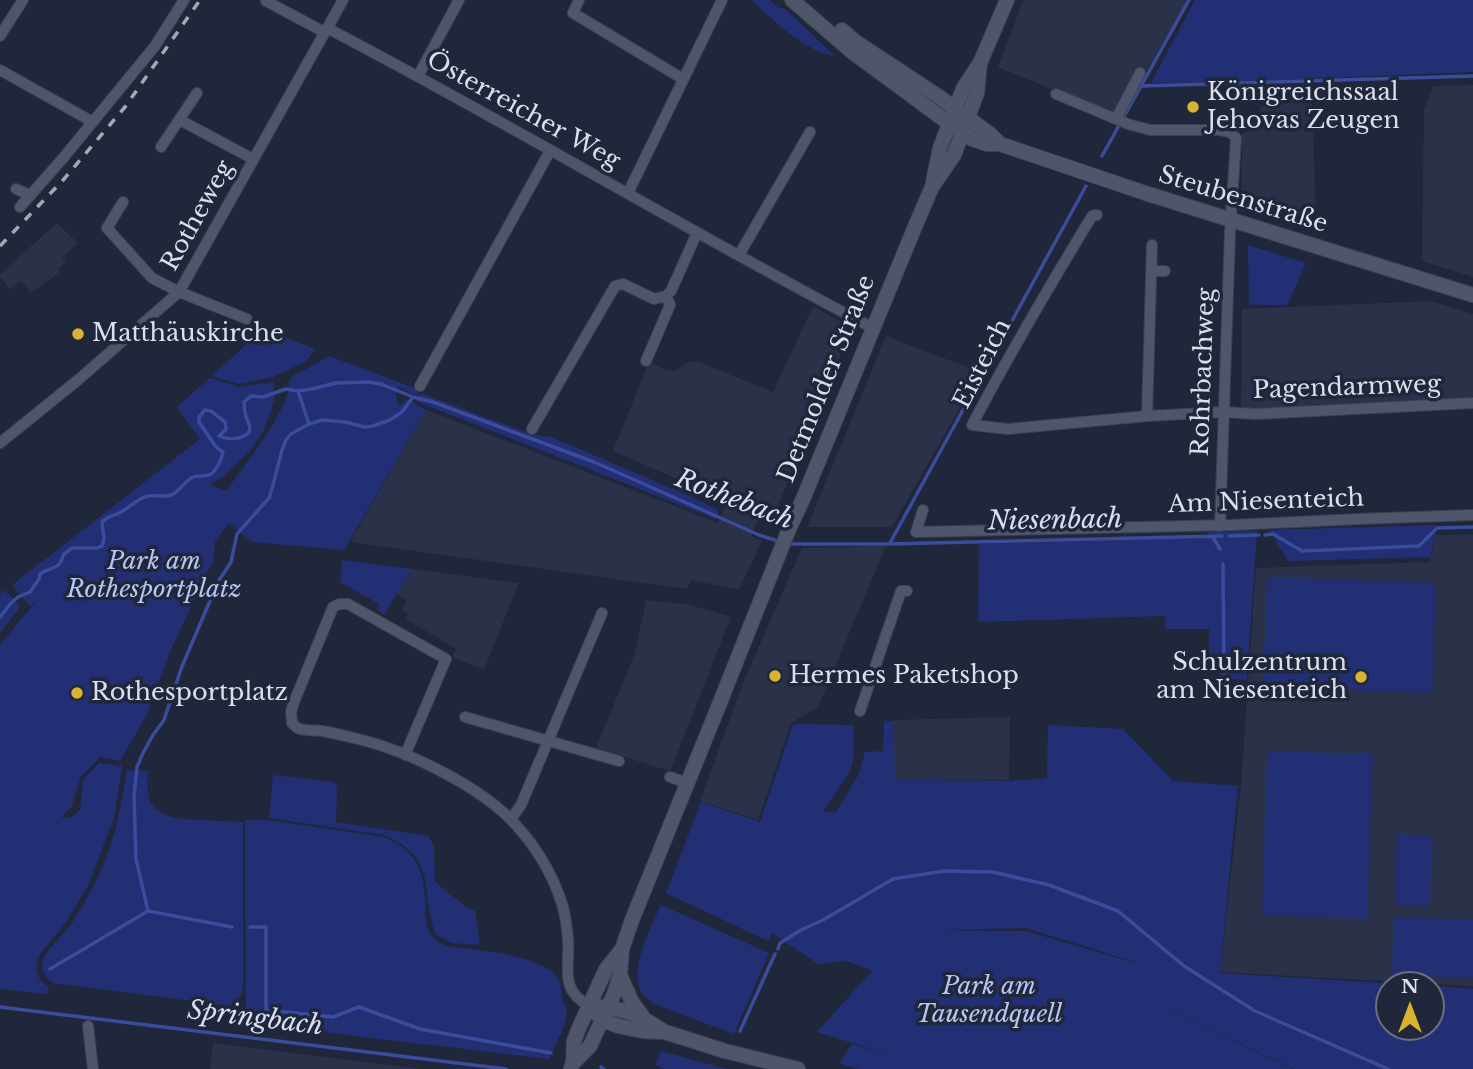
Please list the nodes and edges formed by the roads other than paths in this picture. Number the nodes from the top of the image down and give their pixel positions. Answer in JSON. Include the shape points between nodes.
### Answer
{"nodes":[{"id":1,"x":23,"y":0,"type":"edge"},
{"id":2,"x":184,"y":0,"type":"edge"},
{"id":3,"x":267,"y":0,"type":"edge"},
{"id":4,"x":342,"y":0,"type":"edge"},
{"id":5,"x":459,"y":0,"type":"edge"},
{"id":6,"x":579,"y":0,"type":"edge"},
{"id":7,"x":722,"y":0,"type":"edge"},
{"id":8,"x":792,"y":0,"type":"edge"},
{"id":9,"x":806,"y":0,"type":"edge"},
{"id":10,"x":1007,"y":0,"type":"edge"},
{"id":11,"x":326,"y":30,"type":"junction"},
{"id":12,"x":0,"y":36,"type":"edge"},
{"id":13,"x":980,"y":63,"type":"junction"},
{"id":14,"x":0,"y":70,"type":"edge"},
{"id":15,"x":1140,"y":73,"type":"dead end"},
{"id":16,"x":418,"y":76,"type":"junction"},
{"id":17,"x":683,"y":79,"type":"junction"},
{"id":18,"x":197,"y":93,"type":"dead end"},
{"id":19,"x":1056,"y":94,"type":"dead end"},
{"id":20,"x":955,"y":109,"type":"junction"},
{"id":21,"x":1116,"y":119,"type":"junction"},
{"id":22,"x":180,"y":120,"type":"junction"},
{"id":23,"x":93,"y":122,"type":"junction"},
{"id":24,"x":950,"y":124,"type":"junction"},
{"id":25,"x":965,"y":125,"type":"junction"},
{"id":26,"x":810,"y":132,"type":"dead end"},
{"id":27,"x":161,"y":147,"type":"dead end"},
{"id":28,"x":550,"y":151,"type":"junction"},
{"id":29,"x":253,"y":159,"type":"junction"},
{"id":30,"x":932,"y":187,"type":"junction"},
{"id":31,"x":16,"y":189,"type":"dead end"},
{"id":32,"x":628,"y":193,"type":"junction"},
{"id":33,"x":30,"y":195,"type":"junction"},
{"id":34,"x":123,"y":202,"type":"dead end"},
{"id":35,"x":20,"y":206,"type":"dead end"},
{"id":36,"x":1097,"y":215,"type":"dead end"},
{"id":37,"x":1230,"y":220,"type":"junction"},
{"id":38,"x":697,"y":233,"type":"junction"},
{"id":39,"x":1152,"y":245,"type":"dead end"},
{"id":40,"x":739,"y":255,"type":"junction"},
{"id":41,"x":1151,"y":271,"type":"junction"},
{"id":42,"x":1166,"y":271,"type":"dead end"},
{"id":43,"x":179,"y":292,"type":"junction"},
{"id":44,"x":1473,"y":295,"type":"edge"},
{"id":45,"x":666,"y":296,"type":"junction"},
{"id":46,"x":247,"y":319,"type":"dead end"},
{"id":47,"x":873,"y":328,"type":"junction"},
{"id":48,"x":646,"y":361,"type":"dead end"},
{"id":49,"x":420,"y":386,"type":"dead end"},
{"id":50,"x":1473,"y":403,"type":"edge"},
{"id":51,"x":1223,"y":412,"type":"junction"},
{"id":52,"x":1147,"y":416,"type":"junction"},
{"id":53,"x":532,"y":429,"type":"dead end"},
{"id":54,"x":0,"y":443,"type":"edge"},
{"id":55,"x":923,"y":510,"type":"dead end"},
{"id":56,"x":1473,"y":515,"type":"edge"},
{"id":57,"x":1220,"y":526,"type":"junction"},
{"id":58,"x":907,"y":591,"type":"dead end"},
{"id":59,"x":602,"y":613,"type":"dead end"},
{"id":60,"x":860,"y":711,"type":"dead end"},
{"id":61,"x":465,"y":717,"type":"dead end"},
{"id":62,"x":548,"y":741,"type":"junction"},
{"id":63,"x":405,"y":755,"type":"junction"},
{"id":64,"x":619,"y":761,"type":"dead end"},
{"id":65,"x":670,"y":777,"type":"dead end"},
{"id":66,"x":687,"y":783,"type":"junction"},
{"id":67,"x":511,"y":819,"type":"junction"},
{"id":68,"x":622,"y":949,"type":"junction"},
{"id":69,"x":621,"y":975,"type":"junction"},
{"id":70,"x":589,"y":1006,"type":"junction"},
{"id":71,"x":605,"y":1014,"type":"junction"},
{"id":72,"x":644,"y":1018,"type":"junction"},
{"id":73,"x":88,"y":1026,"type":"dead end"},
{"id":74,"x":665,"y":1032,"type":"junction"},
{"id":75,"x":572,"y":1066,"type":"edge"},
{"id":76,"x":93,"y":1069,"type":"edge"},
{"id":77,"x":798,"y":1069,"type":"edge"}],
"edges":[{"from":1,"to":12,"type":"street"},
{"from":2,"to":23,"type":"street","via":[[155,46]]},
{"from":3,"to":11,"type":"street"},
{"from":4,"to":11,"type":"street","name":"Rotheweg"},
{"from":5,"to":16,"type":"street"},
{"from":6,"to":17,"type":"street","via":[[573,13]]},
{"from":7,"to":17,"type":"street"},
{"from":8,"to":24,"type":"main road","via":[[851,51]]},
{"from":9,"to":20,"type":"main road","via":[[856,42]]},
{"from":10,"to":13,"type":"main road","name":"Detmolder Straße"},
{"from":11,"to":16,"type":"street","name":"Österreicher Weg"},
{"from":11,"to":29,"type":"street","name":"Rotheweg"},
{"from":13,"to":20,"type":"main road","name":"Detmolder Straße"},
{"from":13,"to":25,"type":"main road","name":"Detmolder Straße"},
{"from":14,"to":23,"type":"street"},
{"from":15,"to":21,"type":"street"},
{"from":16,"to":28,"type":"street","name":"Österreicher Weg"},
{"from":17,"to":32,"type":"street"},
{"from":18,"to":22,"type":"street"},
{"from":19,"to":21,"type":"street","name":"Rohrbachweg"},
{"from":20,"to":24,"type":"main road","name":"Detmolder Straße"},
{"from":20,"to":25,"type":"main road"},
{"from":21,"to":37,"type":"street","name":"Rohrbachweg","via":[[1150,130],[1230,132],[1236,138]]},
{"from":22,"to":27,"type":"street"},
{"from":22,"to":29,"type":"street","name":"Rotheweg"},
{"from":23,"to":33,"type":"street"},
{"from":24,"to":25,"type":"main road"},
{"from":24,"to":30,"type":"main road","name":"Detmolder Straße"},
{"from":25,"to":30,"type":"main road","name":"Detmolder Straße","via":[[949,165]]},
{"from":25,"to":37,"type":"main road","name":"Steubenstraße","via":[[972,139],[1000,144]]},
{"from":26,"to":40,"type":"street"},
{"from":28,"to":32,"type":"street","name":"Österreicher Weg"},
{"from":28,"to":49,"type":"street"},
{"from":29,"to":43,"type":"street","name":"Rotheweg"},
{"from":30,"to":47,"type":"main road","name":"Detmolder Straße"},
{"from":31,"to":33,"type":"street"},
{"from":32,"to":38,"type":"street","name":"Österreicher Weg"},
{"from":33,"to":35,"type":"street"},
{"from":34,"to":43,"type":"street","name":"Rotheweg","via":[[107,228],[152,278]]},
{"from":36,"to":52,"type":"street","name":"Eisteich","via":[[1070,251],[972,425],[1008,429]]},
{"from":37,"to":44,"type":"main road","name":"Steubenstraße"},
{"from":37,"to":51,"type":"street","name":"Rohrbachweg"},
{"from":38,"to":40,"type":"street","name":"Österreicher Weg"},
{"from":38,"to":45,"type":"street"},
{"from":39,"to":41,"type":"street"},
{"from":40,"to":47,"type":"street","name":"Österreicher Weg"},
{"from":41,"to":42,"type":"street"},
{"from":41,"to":52,"type":"street"},
{"from":43,"to":46,"type":"street","name":"Rotheweg"},
{"from":43,"to":54,"type":"street","name":"Rotheweg"},
{"from":45,"to":48,"type":"street","via":[[670,305]]},
{"from":45,"to":53,"type":"street","via":[[654,299],[623,284],[615,286]]},
{"from":47,"to":66,"type":"main road","name":"Detmolder Straße"},
{"from":50,"to":51,"type":"street","name":"Pagendarmweg"},
{"from":51,"to":52,"type":"street","name":"Eisteich"},
{"from":51,"to":57,"type":"street","name":"Rohrbachweg"},
{"from":55,"to":57,"type":"street","name":"Am Niesenteich","via":[[916,532]]},
{"from":56,"to":57,"type":"street","name":"Am Niesenteich"},
{"from":58,"to":60,"type":"street","via":[[901,591]]},
{"from":59,"to":62,"type":"street"},
{"from":61,"to":62,"type":"street"},
{"from":62,"to":64,"type":"street"},
{"from":62,"to":67,"type":"street","via":[[522,805]]},
{"from":63,"to":63,"type":"street","via":[[292,723],[298,691],[333,607],[348,604],[446,659]]},
{"from":63,"to":67,"type":"street","via":[[461,782]]},
{"from":65,"to":66,"type":"street"},
{"from":66,"to":68,"type":"main road","name":"Detmolder Straße"},
{"from":67,"to":70,"type":"street","via":[[535,849],[561,899],[569,987]]},
{"from":68,"to":69,"type":"main road","name":"Detmolder Straße"},
{"from":68,"to":70,"type":"main road","name":"Detmolder Straße","via":[[606,969]]},
{"from":69,"to":71,"type":"main road","name":"Detmolder Straße"},
{"from":69,"to":72,"type":"main road"},
{"from":70,"to":71,"type":"main road"},
{"from":70,"to":75,"type":"main road","name":"Detmolder Straße","via":[[574,1041]]},
{"from":71,"to":72,"type":"main road","via":[[624,1010]]},
{"from":71,"to":74,"type":"main road","via":[[618,1026]]},
{"from":71,"to":75,"type":"main road","name":"Detmolder Straße","via":[[590,1046]]},
{"from":72,"to":74,"type":"main road"},
{"from":73,"to":76,"type":"street"},
{"from":74,"to":77,"type":"main road"}]}
